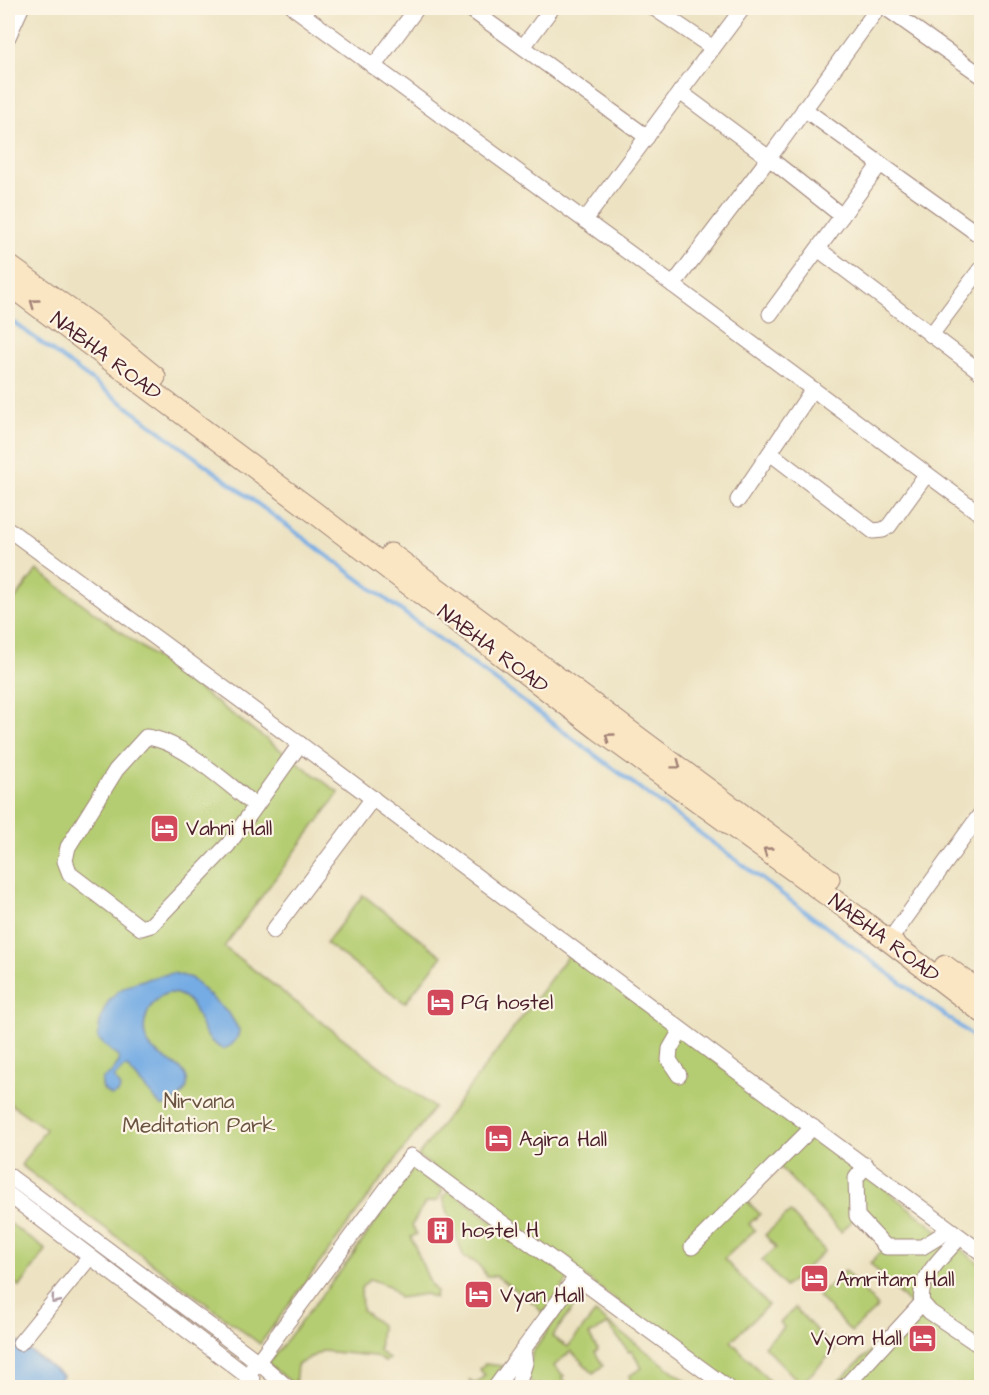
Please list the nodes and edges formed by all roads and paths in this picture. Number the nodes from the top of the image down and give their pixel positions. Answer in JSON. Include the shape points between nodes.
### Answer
{"nodes":[{"id":1,"x":21,"y":8,"type":"edge"},
{"id":2,"x":294,"y":8,"type":"edge"},
{"id":3,"x":417,"y":8,"type":"edge"},
{"id":4,"x":469,"y":8,"type":"edge"},
{"id":5,"x":552,"y":8,"type":"edge"},
{"id":6,"x":654,"y":8,"type":"edge"},
{"id":7,"x":743,"y":8,"type":"edge"},
{"id":8,"x":878,"y":8,"type":"edge"},
{"id":9,"x":886,"y":8,"type":"edge"},
{"id":10,"x":8,"y":37,"type":"edge"},
{"id":11,"x":524,"y":47,"type":"junction"},
{"id":12,"x":712,"y":48,"type":"junction"},
{"id":13,"x":373,"y":67,"type":"junction"},
{"id":14,"x":981,"y":76,"type":"edge"},
{"id":15,"x":681,"y":92,"type":"junction"},
{"id":16,"x":804,"y":109,"type":"junction"},
{"id":17,"x":647,"y":137,"type":"junction"},
{"id":18,"x":769,"y":158,"type":"junction"},
{"id":19,"x":880,"y":164,"type":"junction"},
{"id":20,"x":842,"y":216,"type":"junction"},
{"id":21,"x":585,"y":220,"type":"junction"},
{"id":22,"x":981,"y":237,"type":"edge"},
{"id":23,"x":818,"y":249,"type":"junction"},
{"id":24,"x":8,"y":265,"type":"edge"},
{"id":25,"x":981,"y":267,"type":"edge"},
{"id":26,"x":8,"y":284,"type":"edge"},
{"id":27,"x":673,"y":285,"type":"junction"},
{"id":28,"x":770,"y":314,"type":"dead end"},
{"id":29,"x":930,"y":335,"type":"junction"},
{"id":30,"x":981,"y":373,"type":"edge"},
{"id":31,"x":813,"y":389,"type":"junction"},
{"id":32,"x":770,"y":453,"type":"junction"},
{"id":33,"x":926,"y":475,"type":"junction"},
{"id":34,"x":738,"y":500,"type":"dead end"},
{"id":35,"x":979,"y":507,"type":"edge"},
{"id":36,"x":8,"y":529,"type":"edge"},
{"id":37,"x":300,"y":744,"type":"junction"},
{"id":38,"x":373,"y":798,"type":"junction"},
{"id":39,"x":256,"y":806,"type":"junction"},
{"id":40,"x":981,"y":812,"type":"edge"},
{"id":41,"x":273,"y":932,"type":"dead end"},
{"id":42,"x":893,"y":936,"type":"junction"},
{"id":43,"x":981,"y":993,"type":"edge"},
{"id":44,"x":981,"y":1012,"type":"edge"},
{"id":45,"x":681,"y":1030,"type":"junction"},
{"id":46,"x":679,"y":1075,"type":"dead end"},
{"id":47,"x":813,"y":1127,"type":"junction"},
{"id":48,"x":866,"y":1166,"type":"junction"},
{"id":49,"x":8,"y":1175,"type":"edge"},
{"id":50,"x":8,"y":1186,"type":"edge"},
{"id":51,"x":8,"y":1194,"type":"edge"},
{"id":52,"x":955,"y":1233,"type":"junction"},
{"id":53,"x":692,"y":1247,"type":"dead end"},
{"id":54,"x":981,"y":1253,"type":"edge"},
{"id":55,"x":90,"y":1257,"type":"junction"},
{"id":56,"x":577,"y":1276,"type":"junction"},
{"id":57,"x":922,"y":1303,"type":"junction"},
{"id":58,"x":20,"y":1343,"type":"dead end"},
{"id":59,"x":981,"y":1347,"type":"edge"},
{"id":60,"x":523,"y":1350,"type":"junction"},
{"id":61,"x":253,"y":1377,"type":"edge"},
{"id":62,"x":288,"y":1388,"type":"edge"},
{"id":63,"x":495,"y":1388,"type":"edge"},
{"id":64,"x":517,"y":1388,"type":"edge"},
{"id":65,"x":728,"y":1388,"type":"edge"},
{"id":66,"x":844,"y":1388,"type":"edge"}],
"edges":[{"from":1,"to":10,"type":"street"},
{"from":2,"to":13,"type":"street"},
{"from":3,"to":13,"type":"street"},
{"from":4,"to":11,"type":"street"},
{"from":5,"to":11,"type":"street"},
{"from":6,"to":12,"type":"street"},
{"from":7,"to":12,"type":"street"},
{"from":8,"to":16,"type":"street"},
{"from":9,"to":14,"type":"street"},
{"from":11,"to":17,"type":"street"},
{"from":12,"to":15,"type":"street"},
{"from":13,"to":21,"type":"street"},
{"from":15,"to":17,"type":"street"},
{"from":15,"to":18,"type":"street"},
{"from":16,"to":18,"type":"street"},
{"from":16,"to":19,"type":"street"},
{"from":17,"to":21,"type":"street"},
{"from":18,"to":20,"type":"street"},
{"from":18,"to":27,"type":"street"},
{"from":19,"to":20,"type":"street"},
{"from":19,"to":22,"type":"street"},
{"from":20,"to":23,"type":"street"},
{"from":21,"to":27,"type":"street"},
{"from":23,"to":28,"type":"street"},
{"from":23,"to":29,"type":"street"},
{"from":24,"to":42,"type":"main road","name":"NABHA ROAD","one_way":true},
{"from":25,"to":29,"type":"street"},
{"from":42,"to":26,"type":"main road","name":"NABHA ROAD","one_way":true,"via":[[598,729]]},
{"from":27,"to":31,"type":"street"},
{"from":29,"to":30,"type":"street"},
{"from":31,"to":32,"type":"street"},
{"from":31,"to":33,"type":"street"},
{"from":32,"to":33,"type":"street","via":[[873,531],[890,526]]},
{"from":32,"to":34,"type":"street"},
{"from":33,"to":35,"type":"street"},
{"from":36,"to":37,"type":"street"},
{"from":37,"to":38,"type":"street"},
{"from":37,"to":39,"type":"street"},
{"from":38,"to":41,"type":"street"},
{"from":38,"to":45,"type":"street"},
{"from":39,"to":39,"type":"street","via":[[228,845],[151,925],[141,928],[70,874],[65,861],[68,847],[116,770],[146,737],[177,746]]},
{"from":40,"to":42,"type":"street"},
{"from":42,"to":43,"type":"main road","name":"NABHA ROAD"},
{"from":42,"to":44,"type":"main road","name":"NABHA ROAD"},
{"from":45,"to":46,"type":"street","via":[[670,1049],[669,1060]]},
{"from":45,"to":47,"type":"street"},
{"from":47,"to":48,"type":"street"},
{"from":47,"to":53,"type":"street"},
{"from":48,"to":52,"type":"street"},
{"from":48,"to":52,"type":"street","via":[[856,1178],[857,1216],[886,1248],[922,1247]]},
{"from":49,"to":61,"type":"street"},
{"from":50,"to":61,"type":"street"},
{"from":51,"to":55,"type":"street"},
{"from":52,"to":54,"type":"street"},
{"from":52,"to":57,"type":"street","via":[[922,1284]]},
{"from":55,"to":58,"type":"street","one_way":true},
{"from":55,"to":61,"type":"street"},
{"from":56,"to":60,"type":"street"},
{"from":56,"to":61,"type":"street","via":[[411,1156]]},
{"from":56,"to":65,"type":"street"},
{"from":57,"to":59,"type":"street"},
{"from":57,"to":66,"type":"street"},
{"from":60,"to":63,"type":"street"},
{"from":60,"to":64,"type":"street","via":[[525,1363]]},
{"from":61,"to":62,"type":"street"}]}
